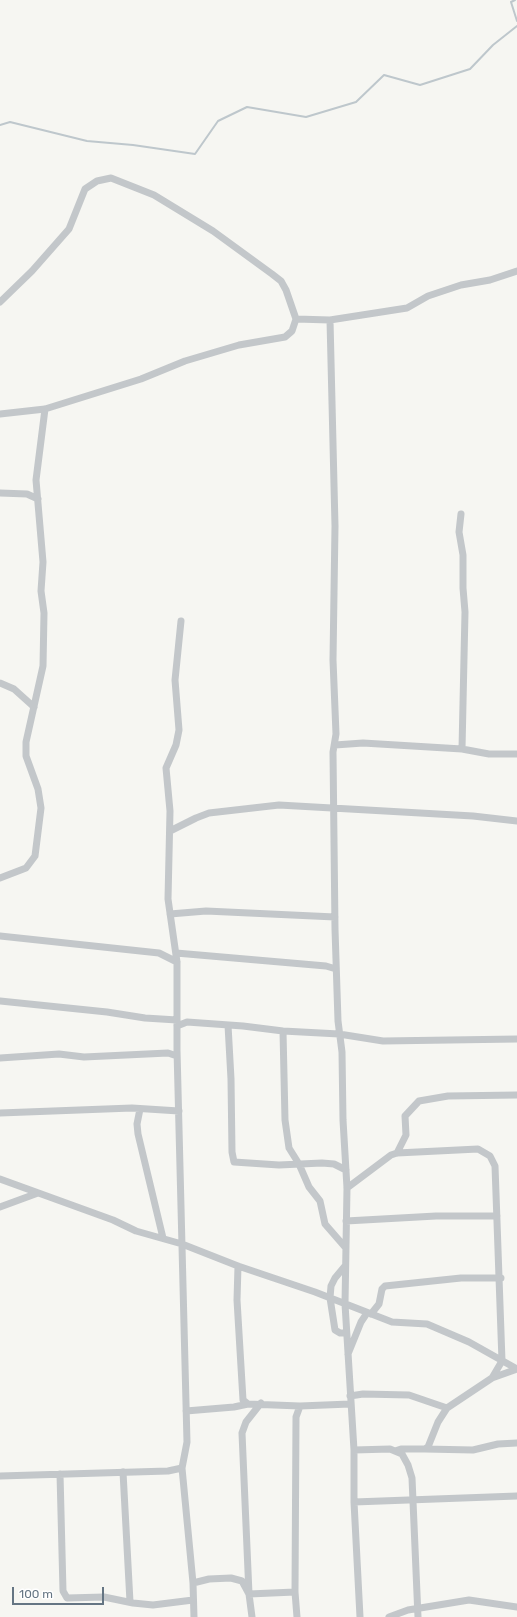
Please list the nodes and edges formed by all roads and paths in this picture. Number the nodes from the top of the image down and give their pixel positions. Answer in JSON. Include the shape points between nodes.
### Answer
{"nodes":[{"id":1,"x":517,"y":271,"type":"edge"},
{"id":2,"x":0,"y":302,"type":"edge"},
{"id":3,"x":296,"y":319,"type":"junction"},
{"id":4,"x":330,"y":320,"type":"junction"},
{"id":5,"x":45,"y":409,"type":"junction"},
{"id":6,"x":0,"y":414,"type":"edge"},
{"id":7,"x":0,"y":493,"type":"edge"},
{"id":8,"x":38,"y":499,"type":"junction"},
{"id":9,"x":461,"y":514,"type":"dead end"},
{"id":10,"x":181,"y":621,"type":"dead end"},
{"id":11,"x":0,"y":683,"type":"edge"},
{"id":12,"x":34,"y":707,"type":"junction"},
{"id":13,"x":335,"y":745,"type":"junction"},
{"id":14,"x":462,"y":749,"type":"junction"},
{"id":15,"x":517,"y":754,"type":"edge"},
{"id":16,"x":335,"y":808,"type":"junction"},
{"id":17,"x":517,"y":821,"type":"edge"},
{"id":18,"x":170,"y":831,"type":"junction"},
{"id":19,"x":0,"y":878,"type":"edge"},
{"id":20,"x":170,"y":914,"type":"junction"},
{"id":21,"x":335,"y":917,"type":"junction"},
{"id":22,"x":0,"y":936,"type":"edge"},
{"id":23,"x":176,"y":953,"type":"junction"},
{"id":24,"x":177,"y":962,"type":"junction"},
{"id":25,"x":336,"y":969,"type":"junction"},
{"id":26,"x":0,"y":1001,"type":"edge"},
{"id":27,"x":177,"y":1020,"type":"junction"},
{"id":28,"x":187,"y":1022,"type":"junction"},
{"id":29,"x":228,"y":1025,"type":"junction"},
{"id":30,"x":283,"y":1031,"type":"junction"},
{"id":31,"x":339,"y":1034,"type":"junction"},
{"id":32,"x":517,"y":1039,"type":"edge"},
{"id":33,"x":177,"y":1045,"type":"junction"},
{"id":34,"x":168,"y":1053,"type":"junction"},
{"id":35,"x":177,"y":1056,"type":"junction"},
{"id":36,"x":0,"y":1058,"type":"edge"},
{"id":37,"x":517,"y":1095,"type":"edge"},
{"id":38,"x":140,"y":1109,"type":"junction"},
{"id":39,"x":178,"y":1111,"type":"junction"},
{"id":40,"x":0,"y":1113,"type":"edge"},
{"id":41,"x":398,"y":1153,"type":"junction"},
{"id":42,"x":299,"y":1164,"type":"junction"},
{"id":43,"x":346,"y":1170,"type":"junction"},
{"id":44,"x":0,"y":1179,"type":"edge"},
{"id":45,"x":347,"y":1188,"type":"junction"},
{"id":46,"x":38,"y":1193,"type":"junction"},
{"id":47,"x":0,"y":1207,"type":"edge"},
{"id":48,"x":497,"y":1216,"type":"junction"},
{"id":49,"x":346,"y":1221,"type":"junction"},
{"id":50,"x":163,"y":1238,"type":"junction"},
{"id":51,"x":182,"y":1244,"type":"junction"},
{"id":52,"x":345,"y":1247,"type":"junction"},
{"id":53,"x":238,"y":1266,"type":"junction"},
{"id":54,"x":345,"y":1266,"type":"junction"},
{"id":55,"x":501,"y":1278,"type":"junction"},
{"id":56,"x":330,"y":1298,"type":"junction"},
{"id":57,"x":345,"y":1304,"type":"junction"},
{"id":58,"x":369,"y":1313,"type":"junction"},
{"id":59,"x":346,"y":1334,"type":"junction"},
{"id":60,"x":347,"y":1354,"type":"junction"},
{"id":61,"x":502,"y":1361,"type":"junction"},
{"id":62,"x":517,"y":1369,"type":"edge"},
{"id":63,"x":492,"y":1378,"type":"junction"},
{"id":64,"x":350,"y":1396,"type":"junction"},
{"id":65,"x":261,"y":1403,"type":"junction"},
{"id":66,"x":248,"y":1404,"type":"junction"},
{"id":67,"x":350,"y":1404,"type":"junction"},
{"id":68,"x":300,"y":1406,"type":"junction"},
{"id":69,"x":447,"y":1408,"type":"junction"},
{"id":70,"x":186,"y":1411,"type":"junction"},
{"id":71,"x":517,"y":1443,"type":"edge"},
{"id":72,"x":411,"y":1448,"type":"junction"},
{"id":73,"x":425,"y":1449,"type":"junction"},
{"id":74,"x":354,"y":1450,"type":"junction"},
{"id":75,"x":395,"y":1451,"type":"junction"},
{"id":76,"x":404,"y":1458,"type":"junction"},
{"id":77,"x":182,"y":1468,"type":"junction"},
{"id":78,"x":168,"y":1471,"type":"junction"},
{"id":79,"x":123,"y":1472,"type":"junction"},
{"id":80,"x":60,"y":1474,"type":"junction"},
{"id":81,"x":0,"y":1476,"type":"edge"},
{"id":82,"x":183,"y":1480,"type":"junction"},
{"id":83,"x":517,"y":1496,"type":"edge"},
{"id":84,"x":412,"y":1500,"type":"junction"},
{"id":85,"x":354,"y":1502,"type":"junction"},
{"id":86,"x":193,"y":1583,"type":"junction"},
{"id":87,"x":295,"y":1592,"type":"junction"},
{"id":88,"x":249,"y":1594,"type":"junction"},
{"id":89,"x":193,"y":1600,"type":"junction"},
{"id":90,"x":130,"y":1602,"type":"junction"},
{"id":91,"x":517,"y":1607,"type":"edge"},
{"id":92,"x":418,"y":1608,"type":"junction"},
{"id":93,"x":194,"y":1617,"type":"edge"},
{"id":94,"x":252,"y":1617,"type":"edge"},
{"id":95,"x":297,"y":1617,"type":"edge"},
{"id":96,"x":360,"y":1617,"type":"edge"},
{"id":97,"x":389,"y":1617,"type":"edge"},
{"id":98,"x":418,"y":1617,"type":"edge"}],
"edges":[{"from":1,"to":4,"type":"street","via":[[428,296],[408,308]]},
{"from":2,"to":3,"type":"street","via":[[69,229],[85,189],[97,181],[111,178],[154,195],[213,231],[272,274],[281,281],[286,290]]},
{"from":3,"to":4,"type":"street"},
{"from":3,"to":5,"type":"street","via":[[292,331],[285,337],[239,345]]},
{"from":4,"to":13,"type":"street","via":[[335,526]]},
{"from":5,"to":6,"type":"street"},
{"from":5,"to":8,"type":"street","via":[[36,480]]},
{"from":7,"to":8,"type":"street","via":[[27,494]]},
{"from":8,"to":12,"type":"street","via":[[44,562],[41,591],[44,613],[43,666]]},
{"from":9,"to":14,"type":"street","via":[[459,532],[463,554],[465,612]]},
{"from":10,"to":18,"type":"street","via":[[175,680],[179,730],[176,745],[166,768]]},
{"from":11,"to":12,"type":"street","via":[[14,689]]},
{"from":12,"to":19,"type":"street","via":[[26,742],[26,756],[38,789],[41,808],[35,856],[26,868]]},
{"from":13,"to":14,"type":"street","via":[[363,743]]},
{"from":13,"to":16,"type":"street"},
{"from":14,"to":15,"type":"street","via":[[489,754]]},
{"from":16,"to":17,"type":"street"},
{"from":16,"to":18,"type":"street","via":[[279,805],[209,813]]},
{"from":16,"to":21,"type":"street"},
{"from":18,"to":20,"type":"street"},
{"from":20,"to":21,"type":"street","via":[[206,911]]},
{"from":20,"to":23,"type":"street"},
{"from":21,"to":25,"type":"street"},
{"from":22,"to":24,"type":"street","via":[[159,953]]},
{"from":23,"to":24,"type":"street"},
{"from":23,"to":25,"type":"street"},
{"from":24,"to":27,"type":"street"},
{"from":25,"to":31,"type":"street"},
{"from":26,"to":27,"type":"street"},
{"from":27,"to":28,"type":"street"},
{"from":27,"to":28,"type":"street"},
{"from":27,"to":33,"type":"street"},
{"from":28,"to":29,"type":"street"},
{"from":29,"to":30,"type":"street"},
{"from":29,"to":42,"type":"street","via":[[232,1079],[232,1159],[240,1164]]},
{"from":30,"to":31,"type":"street"},
{"from":30,"to":42,"type":"street","via":[[284,1120],[289,1148]]},
{"from":31,"to":32,"type":"street","via":[[383,1041]]},
{"from":31,"to":43,"type":"street","via":[[342,1052]]},
{"from":33,"to":34,"type":"street"},
{"from":33,"to":35,"type":"street"},
{"from":34,"to":35,"type":"street"},
{"from":34,"to":36,"type":"street","via":[[84,1057],[59,1054]]},
{"from":35,"to":39,"type":"street"},
{"from":37,"to":41,"type":"street","via":[[448,1096],[419,1101],[405,1116],[406,1135]]},
{"from":38,"to":39,"type":"street"},
{"from":38,"to":40,"type":"street"},
{"from":38,"to":50,"type":"street","via":[[138,1134]]},
{"from":39,"to":51,"type":"street"},
{"from":41,"to":45,"type":"street","via":[[391,1155]]},
{"from":41,"to":48,"type":"street","via":[[478,1149],[486,1152],[495,1166]]},
{"from":42,"to":43,"type":"street","via":[[334,1164]]},
{"from":42,"to":52,"type":"street","via":[[309,1187],[320,1201],[325,1224]]},
{"from":43,"to":45,"type":"street"},
{"from":44,"to":46,"type":"street"},
{"from":45,"to":49,"type":"street"},
{"from":46,"to":47,"type":"street"},
{"from":46,"to":50,"type":"street","via":[[136,1231]]},
{"from":48,"to":49,"type":"street","via":[[436,1216]]},
{"from":48,"to":55,"type":"street"},
{"from":49,"to":52,"type":"street"},
{"from":50,"to":51,"type":"street"},
{"from":51,"to":53,"type":"street"},
{"from":51,"to":70,"type":"street"},
{"from":52,"to":54,"type":"street"},
{"from":53,"to":56,"type":"street"},
{"from":53,"to":66,"type":"street","via":[[237,1300],[243,1400]]},
{"from":54,"to":56,"type":"street","via":[[331,1286]]},
{"from":54,"to":57,"type":"street"},
{"from":55,"to":58,"type":"street","via":[[461,1278],[385,1286],[382,1288],[379,1304]]},
{"from":55,"to":61,"type":"street"},
{"from":56,"to":57,"type":"street"},
{"from":56,"to":59,"type":"street","via":[[335,1330]]},
{"from":57,"to":58,"type":"street"},
{"from":57,"to":59,"type":"street"},
{"from":58,"to":60,"type":"street","via":[[361,1322]]},
{"from":58,"to":61,"type":"street","via":[[392,1322],[427,1324],[469,1342]]},
{"from":59,"to":60,"type":"street"},
{"from":60,"to":64,"type":"street"},
{"from":61,"to":62,"type":"street"},
{"from":61,"to":63,"type":"street"},
{"from":62,"to":63,"type":"street"},
{"from":63,"to":69,"type":"street"},
{"from":64,"to":67,"type":"street"},
{"from":64,"to":69,"type":"street","via":[[409,1395]]},
{"from":65,"to":66,"type":"street"},
{"from":65,"to":68,"type":"street"},
{"from":65,"to":88,"type":"street","via":[[246,1422],[242,1433]]},
{"from":66,"to":70,"type":"street","via":[[234,1408]]},
{"from":67,"to":68,"type":"street"},
{"from":67,"to":74,"type":"street"},
{"from":68,"to":87,"type":"street","via":[[296,1417]]},
{"from":69,"to":73,"type":"street"},
{"from":70,"to":77,"type":"street","via":[[187,1442]]},
{"from":71,"to":73,"type":"street","via":[[473,1450]]},
{"from":72,"to":73,"type":"street"},
{"from":72,"to":75,"type":"street"},
{"from":72,"to":76,"type":"street"},
{"from":74,"to":75,"type":"street"},
{"from":74,"to":85,"type":"street"},
{"from":75,"to":76,"type":"street"},
{"from":76,"to":84,"type":"street","via":[[412,1478]]},
{"from":77,"to":78,"type":"street"},
{"from":77,"to":82,"type":"street"},
{"from":78,"to":79,"type":"street"},
{"from":78,"to":82,"type":"street"},
{"from":79,"to":80,"type":"street"},
{"from":79,"to":90,"type":"street"},
{"from":80,"to":81,"type":"street"},
{"from":80,"to":90,"type":"street","via":[[63,1591],[67,1598],[104,1597]]},
{"from":82,"to":86,"type":"street"},
{"from":83,"to":84,"type":"street"},
{"from":84,"to":85,"type":"street"},
{"from":84,"to":92,"type":"street"},
{"from":85,"to":96,"type":"street"},
{"from":86,"to":88,"type":"street","via":[[209,1578],[238,1578]]},
{"from":86,"to":89,"type":"street"},
{"from":87,"to":88,"type":"street"},
{"from":87,"to":95,"type":"street"},
{"from":88,"to":94,"type":"street"},
{"from":89,"to":90,"type":"street","via":[[153,1604]]},
{"from":89,"to":93,"type":"street"},
{"from":91,"to":92,"type":"street","via":[[470,1600]]},
{"from":92,"to":97,"type":"street"},
{"from":92,"to":98,"type":"street"}]}
